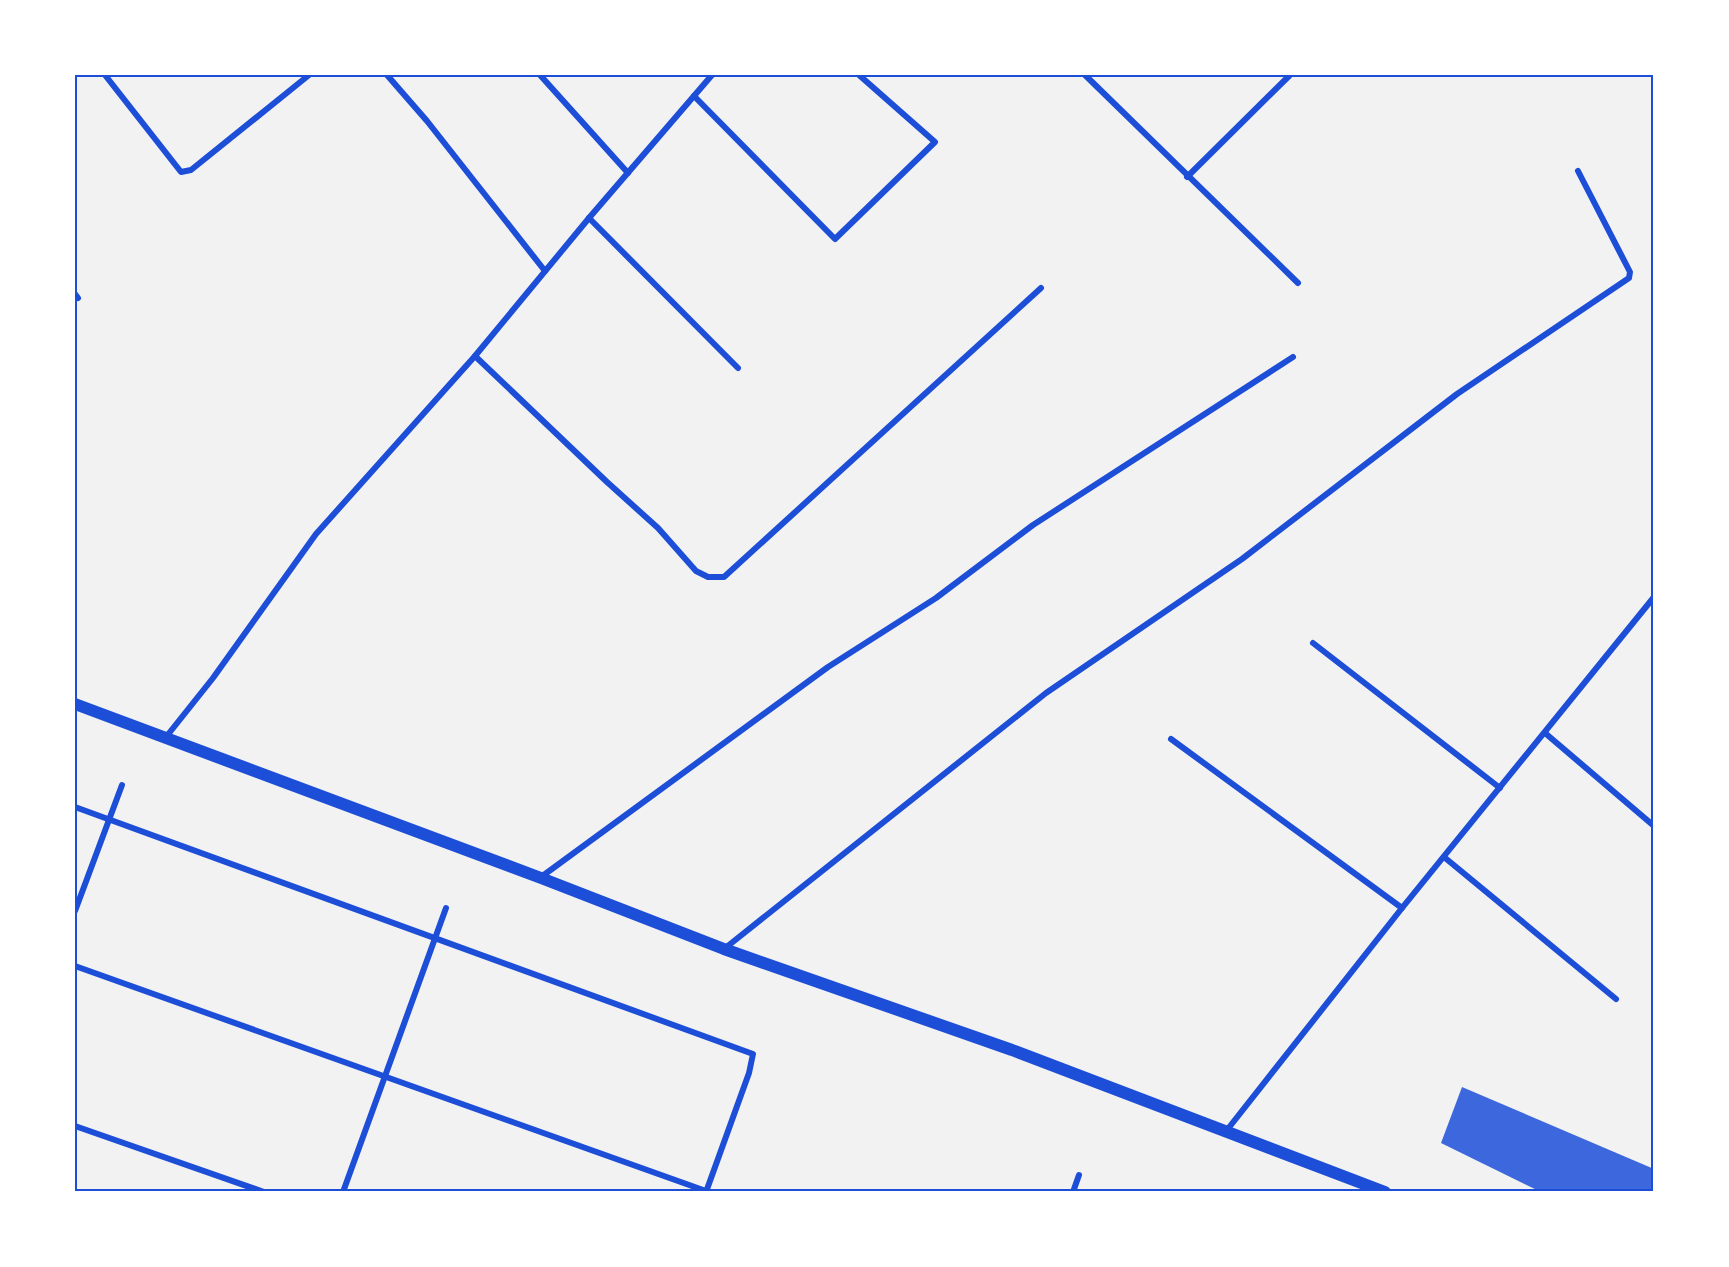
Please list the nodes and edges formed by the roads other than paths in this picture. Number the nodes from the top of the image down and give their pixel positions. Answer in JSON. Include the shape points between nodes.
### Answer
{"nodes":[{"id":1,"x":105,"y":75,"type":"edge"},
{"id":2,"x":309,"y":75,"type":"edge"},
{"id":3,"x":387,"y":75,"type":"edge"},
{"id":4,"x":540,"y":75,"type":"edge"},
{"id":5,"x":712,"y":75,"type":"edge"},
{"id":6,"x":859,"y":75,"type":"edge"},
{"id":7,"x":1084,"y":75,"type":"edge"},
{"id":8,"x":1290,"y":75,"type":"edge"},
{"id":9,"x":694,"y":96,"type":"junction"},
{"id":10,"x":1578,"y":171,"type":"dead end"},
{"id":11,"x":628,"y":173,"type":"junction"},
{"id":12,"x":1187,"y":177,"type":"junction"},
{"id":13,"x":589,"y":218,"type":"junction"},
{"id":14,"x":545,"y":271,"type":"junction"},
{"id":15,"x":1298,"y":283,"type":"dead end"},
{"id":16,"x":1041,"y":288,"type":"dead end"},
{"id":17,"x":475,"y":356,"type":"junction"},
{"id":18,"x":1293,"y":357,"type":"dead end"},
{"id":19,"x":738,"y":368,"type":"dead end"},
{"id":20,"x":1654,"y":597,"type":"edge"},
{"id":21,"x":1652,"y":606,"type":"edge"},
{"id":22,"x":1313,"y":643,"type":"dead end"},
{"id":23,"x":75,"y":704,"type":"edge"},
{"id":24,"x":1545,"y":733,"type":"junction"},
{"id":25,"x":166,"y":737,"type":"junction"},
{"id":26,"x":1171,"y":740,"type":"dead end"},
{"id":27,"x":122,"y":785,"type":"dead end"},
{"id":28,"x":1500,"y":788,"type":"junction"},
{"id":29,"x":75,"y":807,"type":"edge"},
{"id":30,"x":109,"y":819,"type":"junction"},
{"id":31,"x":1654,"y":826,"type":"edge"},
{"id":32,"x":1444,"y":857,"type":"junction"},
{"id":33,"x":541,"y":878,"type":"junction"},
{"id":34,"x":446,"y":908,"type":"dead end"},
{"id":35,"x":1402,"y":908,"type":"junction"},
{"id":36,"x":75,"y":911,"type":"edge"},
{"id":37,"x":435,"y":939,"type":"junction"},
{"id":38,"x":724,"y":949,"type":"junction"},
{"id":39,"x":75,"y":966,"type":"edge"},
{"id":40,"x":1616,"y":999,"type":"dead end"},
{"id":41,"x":385,"y":1075,"type":"junction"},
{"id":42,"x":75,"y":1126,"type":"edge"},
{"id":43,"x":1227,"y":1130,"type":"junction"},
{"id":44,"x":1079,"y":1174,"type":"dead end"},
{"id":45,"x":264,"y":1192,"type":"edge"},
{"id":46,"x":343,"y":1192,"type":"edge"},
{"id":47,"x":706,"y":1192,"type":"edge"},
{"id":48,"x":1073,"y":1192,"type":"edge"},
{"id":49,"x":1385,"y":1192,"type":"edge"}],
"edges":[{"from":1,"to":2,"type":"street","via":[[181,172],[191,170]]},
{"from":3,"to":14,"type":"street","via":[[428,121]]},
{"from":4,"to":11,"type":"street"},
{"from":5,"to":9,"type":"street"},
{"from":6,"to":9,"type":"street","via":[[935,142],[835,239]]},
{"from":7,"to":12,"type":"street"},
{"from":8,"to":12,"type":"street"},
{"from":9,"to":11,"type":"street"},
{"from":10,"to":38,"type":"street","via":[[1630,272],[1629,278],[1457,394],[1242,559],[1046,693]]},
{"from":11,"to":13,"type":"street"},
{"from":12,"to":15,"type":"street"},
{"from":13,"to":14,"type":"street"},
{"from":13,"to":19,"type":"street"},
{"from":14,"to":17,"type":"street"},
{"from":16,"to":17,"type":"street","via":[[724,577],[708,577],[696,571],[658,528]]},
{"from":17,"to":25,"type":"street","via":[[316,534]]},
{"from":18,"to":33,"type":"street","via":[[1033,525],[936,598],[828,667]]},
{"from":20,"to":21,"type":"street"},
{"from":21,"to":24,"type":"street"},
{"from":22,"to":28,"type":"street"},
{"from":23,"to":25,"type":"main road"},
{"from":24,"to":28,"type":"street"},
{"from":24,"to":31,"type":"street"},
{"from":25,"to":33,"type":"main road"},
{"from":26,"to":35,"type":"street"},
{"from":27,"to":30,"type":"street"},
{"from":28,"to":32,"type":"street"},
{"from":29,"to":30,"type":"street"},
{"from":30,"to":36,"type":"street"},
{"from":30,"to":37,"type":"street"},
{"from":32,"to":35,"type":"street"},
{"from":32,"to":40,"type":"street"},
{"from":33,"to":38,"type":"main road"},
{"from":34,"to":37,"type":"street"},
{"from":35,"to":43,"type":"street"},
{"from":37,"to":41,"type":"street"},
{"from":37,"to":47,"type":"street","via":[[753,1054]]},
{"from":38,"to":43,"type":"main road"},
{"from":39,"to":41,"type":"street"},
{"from":41,"to":46,"type":"street"},
{"from":41,"to":47,"type":"street"},
{"from":42,"to":45,"type":"street"},
{"from":43,"to":49,"type":"main road"},
{"from":44,"to":48,"type":"street"}]}
